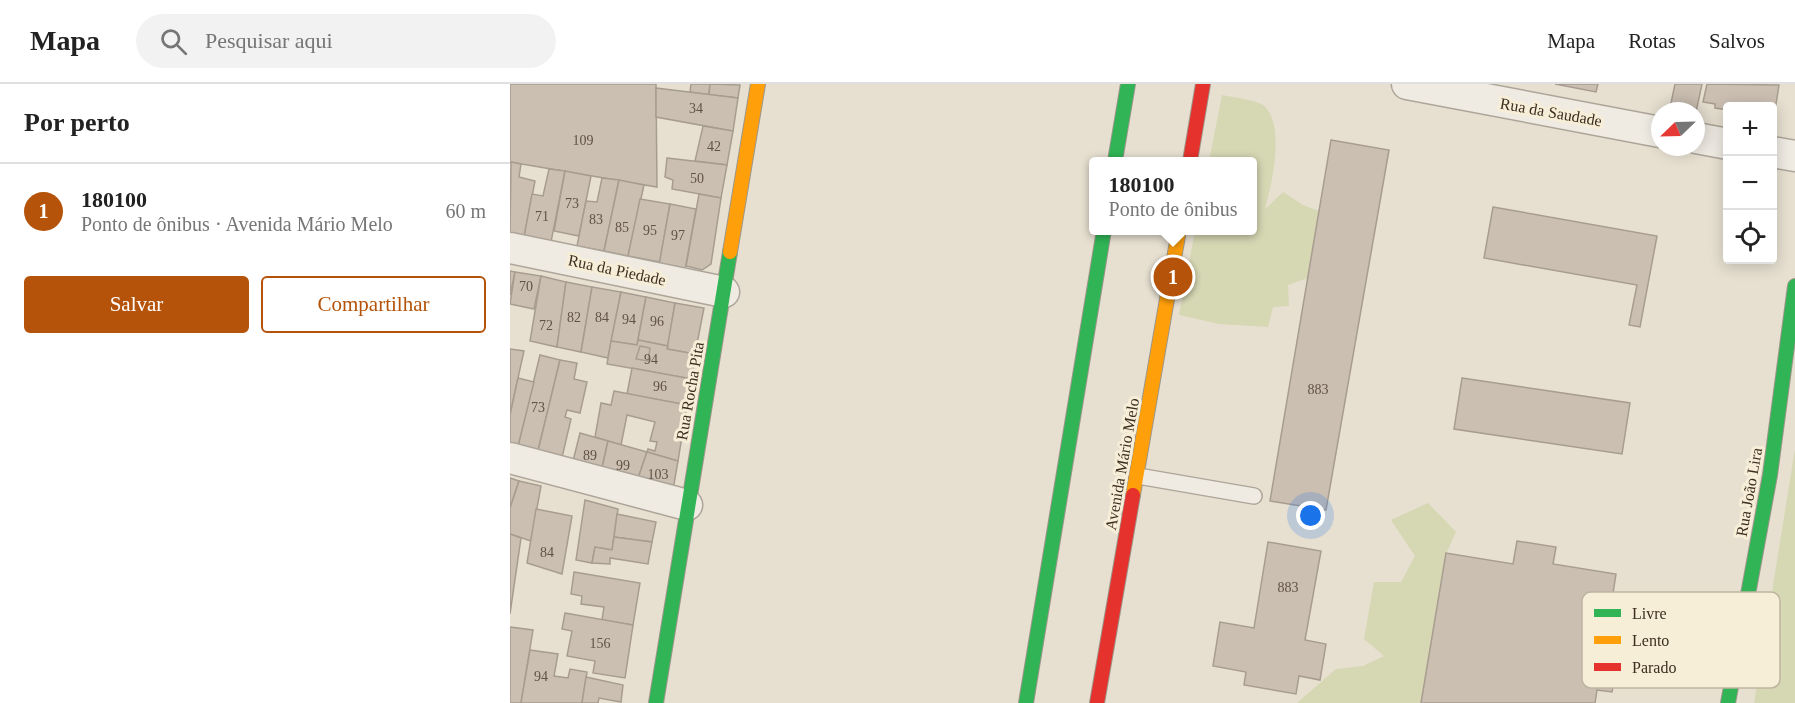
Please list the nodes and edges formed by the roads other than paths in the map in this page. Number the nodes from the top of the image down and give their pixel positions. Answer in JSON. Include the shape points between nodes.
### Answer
{"nodes":[{"id":1,"x":758,"y":84,"type":"edge"},
{"id":2,"x":1128,"y":84,"type":"edge"},
{"id":3,"x":1203,"y":84,"type":"edge"},
{"id":4,"x":1407,"y":84,"type":"edge"},
{"id":5,"x":1503,"y":93,"type":"edge"},
{"id":6,"x":1651,"y":130,"type":"edge"},
{"id":7,"x":1705,"y":140,"type":"edge"},
{"id":8,"x":1723,"y":143,"type":"edge"},
{"id":9,"x":1777,"y":153,"type":"edge"},
{"id":10,"x":1795,"y":156,"type":"edge"},
{"id":11,"x":1116,"y":157,"type":"edge"},
{"id":12,"x":1191,"y":157,"type":"edge"},
{"id":13,"x":1103,"y":235,"type":"edge"},
{"id":14,"x":1178,"y":235,"type":"edge"},
{"id":15,"x":510,"y":248,"type":"edge"},
{"id":16,"x":1795,"y":286,"type":"edge"},
{"id":17,"x":724,"y":292,"type":"junction"},
{"id":18,"x":510,"y":458,"type":"edge"},
{"id":19,"x":1138,"y":476,"type":"junction"},
{"id":20,"x":1254,"y":496,"type":"dead end"},
{"id":21,"x":687,"y":505,"type":"junction"},
{"id":22,"x":1748,"y":592,"type":"edge"},
{"id":23,"x":1731,"y":688,"type":"edge"},
{"id":24,"x":656,"y":703,"type":"edge"},
{"id":25,"x":1026,"y":703,"type":"edge"},
{"id":26,"x":1097,"y":703,"type":"edge"},
{"id":27,"x":1728,"y":703,"type":"edge"}],
"edges":[{"from":1,"to":17,"type":"main road","name":"Rua Rocha Pita"},
{"from":2,"to":11,"type":"main road"},
{"from":3,"to":12,"type":"main road"},
{"from":4,"to":5,"type":"street","name":"Rua da Saudade"},
{"from":5,"to":6,"type":"street","name":"Rua da Saudade"},
{"from":7,"to":8,"type":"street"},
{"from":9,"to":10,"type":"street"},
{"from":13,"to":25,"type":"main road"},
{"from":14,"to":19,"type":"main road","name":"Avenida Mário Melo"},
{"from":15,"to":17,"type":"street","name":"Rua da Piedade"},
{"from":16,"to":22,"type":"main road","name":"Rua João Lira","via":[[1770,475]]},
{"from":17,"to":21,"type":"main road","name":"Rua Rocha Pita"},
{"from":18,"to":21,"type":"street"},
{"from":19,"to":20,"type":"lane"},
{"from":19,"to":26,"type":"main road","name":"Avenida Mário Melo"},
{"from":21,"to":24,"type":"main road","name":"Rua Rocha Pita"},
{"from":23,"to":27,"type":"main road","name":"Rua João Lira"}]}
